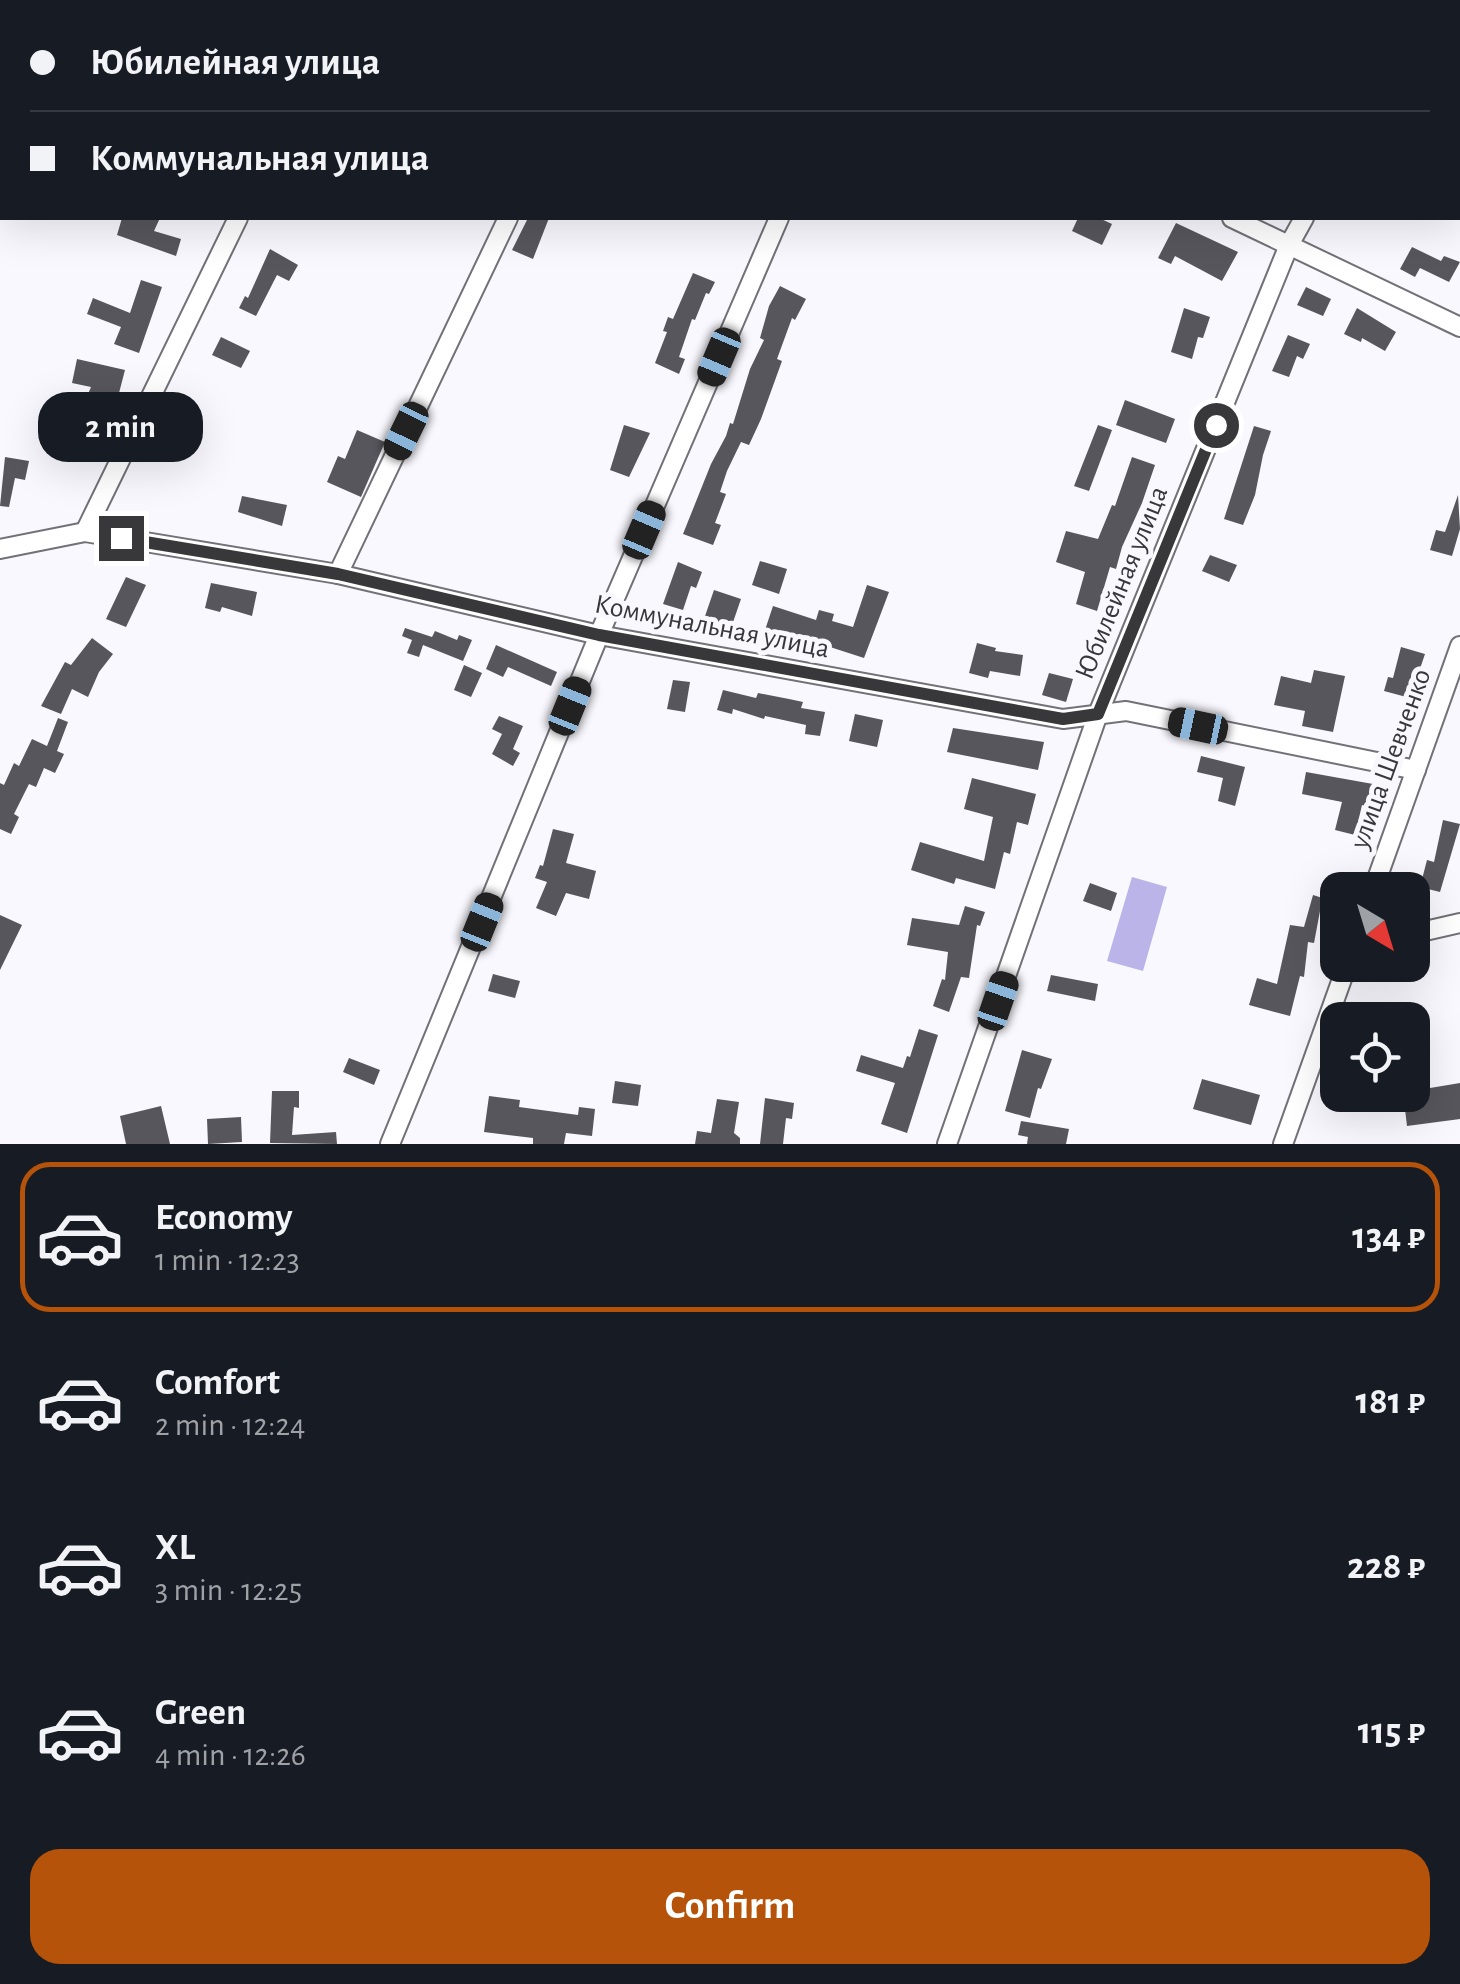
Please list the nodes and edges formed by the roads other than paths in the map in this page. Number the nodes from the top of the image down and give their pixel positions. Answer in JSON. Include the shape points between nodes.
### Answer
{"nodes":[{"id":1,"x":237,"y":220,"type":"edge"},
{"id":2,"x":507,"y":220,"type":"edge"},
{"id":3,"x":778,"y":220,"type":"edge"},
{"id":4,"x":1236,"y":220,"type":"edge"},
{"id":5,"x":1303,"y":220,"type":"edge"},
{"id":6,"x":1289,"y":245,"type":"junction"},
{"id":7,"x":1460,"y":327,"type":"edge"},
{"id":8,"x":85,"y":532,"type":"junction"},
{"id":9,"x":0,"y":548,"type":"edge"},
{"id":10,"x":338,"y":574,"type":"junction"},
{"id":11,"x":599,"y":635,"type":"junction"},
{"id":12,"x":1460,"y":646,"type":"edge"},
{"id":13,"x":1098,"y":714,"type":"junction"},
{"id":14,"x":1416,"y":770,"type":"junction"},
{"id":15,"x":1379,"y":872,"type":"edge"},
{"id":16,"x":1460,"y":922,"type":"edge"},
{"id":17,"x":1430,"y":930,"type":"edge"},
{"id":18,"x":1341,"y":982,"type":"edge"},
{"id":19,"x":390,"y":1144,"type":"edge"},
{"id":20,"x":947,"y":1144,"type":"edge"},
{"id":21,"x":1283,"y":1144,"type":"edge"}],
"edges":[{"from":1,"to":8,"type":"street"},
{"from":2,"to":10,"type":"street"},
{"from":3,"to":11,"type":"street"},
{"from":4,"to":6,"type":"street"},
{"from":5,"to":6,"type":"street","name":"Юбилейная улица"},
{"from":6,"to":7,"type":"street"},
{"from":6,"to":13,"type":"street","name":"Юбилейная улица"},
{"from":8,"to":9,"type":"street","name":"Коммунальная улица"},
{"from":8,"to":10,"type":"street","name":"Коммунальная улица"},
{"from":10,"to":11,"type":"street","name":"Коммунальная улица"},
{"from":11,"to":13,"type":"street","name":"Коммунальная улица","via":[[1063,719]]},
{"from":11,"to":19,"type":"street"},
{"from":12,"to":14,"type":"street","name":"улица Шевченко"},
{"from":13,"to":14,"type":"street","name":"Коммунальная улица","via":[[1126,711]]},
{"from":13,"to":20,"type":"street","name":"Юбилейная улица"},
{"from":14,"to":15,"type":"street","name":"улица Шевченко"},
{"from":16,"to":17,"type":"street"},
{"from":18,"to":21,"type":"street"}]}
